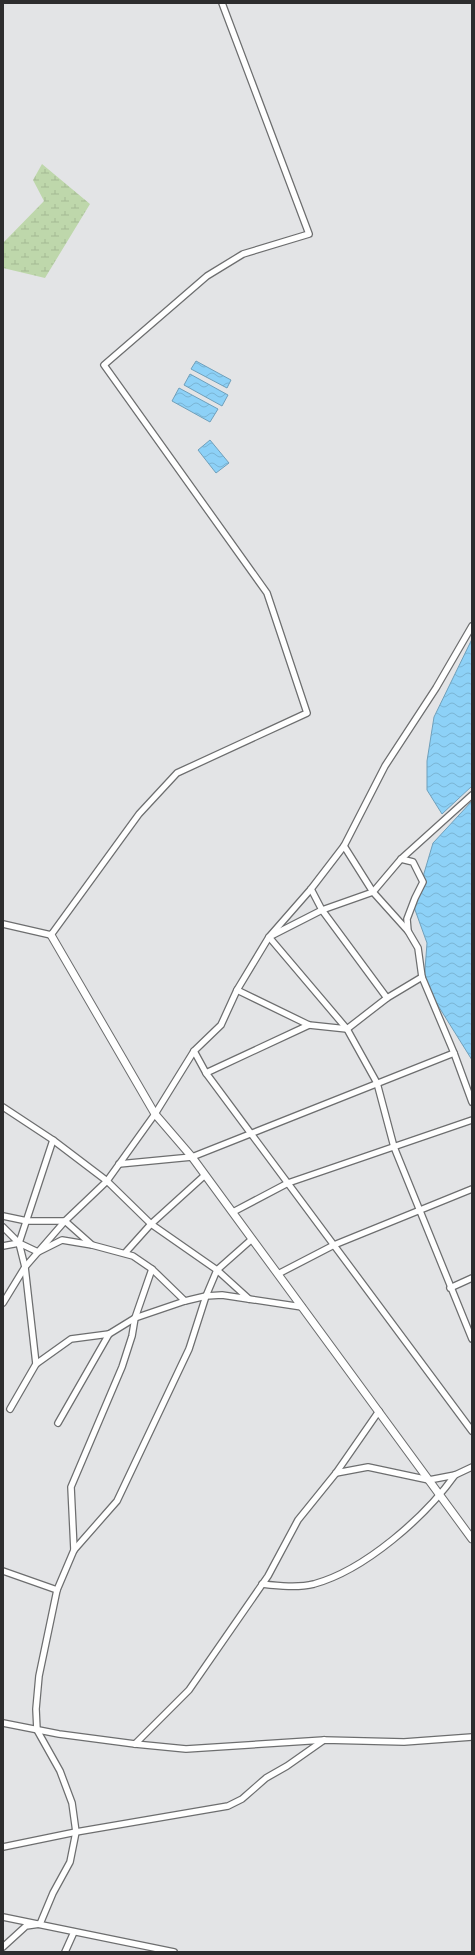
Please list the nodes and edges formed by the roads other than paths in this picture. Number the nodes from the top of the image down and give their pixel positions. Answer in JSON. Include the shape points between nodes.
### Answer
{"nodes":[{"id":1,"x":222,"y":3,"type":"edge"},
{"id":2,"x":472,"y":626,"type":"edge"},
{"id":3,"x":472,"y":795,"type":"edge"},
{"id":4,"x":344,"y":846,"type":"junction"},
{"id":5,"x":401,"y":859,"type":"junction"},
{"id":6,"x":311,"y":889,"type":"junction"},
{"id":7,"x":373,"y":892,"type":"junction"},
{"id":8,"x":322,"y":910,"type":"junction"},
{"id":9,"x":3,"y":924,"type":"edge"},
{"id":10,"x":408,"y":931,"type":"junction"},
{"id":11,"x":51,"y":935,"type":"junction"},
{"id":12,"x":269,"y":937,"type":"junction"},
{"id":13,"x":422,"y":977,"type":"junction"},
{"id":14,"x":237,"y":990,"type":"junction"},
{"id":15,"x":387,"y":998,"type":"junction"},
{"id":16,"x":309,"y":1025,"type":"junction"},
{"id":17,"x":347,"y":1029,"type":"junction"},
{"id":18,"x":194,"y":1051,"type":"junction"},
{"id":19,"x":454,"y":1053,"type":"junction"},
{"id":20,"x":206,"y":1074,"type":"junction"},
{"id":21,"x":377,"y":1083,"type":"junction"},
{"id":22,"x":472,"y":1102,"type":"edge"},
{"id":23,"x":3,"y":1107,"type":"edge"},
{"id":24,"x":155,"y":1114,"type":"junction"},
{"id":25,"x":472,"y":1120,"type":"edge"},
{"id":26,"x":250,"y":1132,"type":"junction"},
{"id":27,"x":53,"y":1140,"type":"junction"},
{"id":28,"x":394,"y":1147,"type":"junction"},
{"id":29,"x":192,"y":1157,"type":"junction"},
{"id":30,"x":119,"y":1164,"type":"junction"},
{"id":31,"x":205,"y":1175,"type":"junction"},
{"id":32,"x":107,"y":1181,"type":"junction"},
{"id":33,"x":288,"y":1183,"type":"junction"},
{"id":34,"x":472,"y":1189,"type":"edge"},
{"id":35,"x":419,"y":1211,"type":"junction"},
{"id":36,"x":233,"y":1212,"type":"junction"},
{"id":37,"x":3,"y":1216,"type":"edge"},
{"id":38,"x":65,"y":1221,"type":"junction"},
{"id":39,"x":27,"y":1222,"type":"junction"},
{"id":40,"x":151,"y":1224,"type":"junction"},
{"id":41,"x":3,"y":1227,"type":"edge"},
{"id":42,"x":252,"y":1240,"type":"junction"},
{"id":43,"x":19,"y":1243,"type":"junction"},
{"id":44,"x":92,"y":1245,"type":"junction"},
{"id":45,"x":334,"y":1245,"type":"junction"},
{"id":46,"x":3,"y":1246,"type":"edge"},
{"id":47,"x":38,"y":1252,"type":"junction"},
{"id":48,"x":125,"y":1253,"type":"junction"},
{"id":49,"x":26,"y":1266,"type":"junction"},
{"id":50,"x":152,"y":1269,"type":"junction"},
{"id":51,"x":217,"y":1270,"type":"junction"},
{"id":52,"x":278,"y":1274,"type":"junction"},
{"id":53,"x":472,"y":1278,"type":"edge"},
{"id":54,"x":450,"y":1288,"type":"junction"},
{"id":55,"x":206,"y":1296,"type":"junction"},
{"id":56,"x":249,"y":1299,"type":"junction"},
{"id":57,"x":185,"y":1300,"type":"junction"},
{"id":58,"x":3,"y":1303,"type":"edge"},
{"id":59,"x":302,"y":1308,"type":"junction"},
{"id":60,"x":135,"y":1318,"type":"junction"},
{"id":61,"x":109,"y":1334,"type":"junction"},
{"id":62,"x":472,"y":1339,"type":"edge"},
{"id":63,"x":36,"y":1364,"type":"junction"},
{"id":64,"x":10,"y":1408,"type":"dead end"},
{"id":65,"x":379,"y":1411,"type":"junction"},
{"id":66,"x":58,"y":1423,"type":"dead end"},
{"id":67,"x":472,"y":1431,"type":"edge"},
{"id":68,"x":472,"y":1467,"type":"edge"},
{"id":69,"x":336,"y":1473,"type":"junction"},
{"id":70,"x":455,"y":1475,"type":"junction"},
{"id":71,"x":429,"y":1480,"type":"junction"},
{"id":72,"x":440,"y":1496,"type":"junction"},
{"id":73,"x":472,"y":1540,"type":"edge"},
{"id":74,"x":74,"y":1550,"type":"junction"},
{"id":75,"x":3,"y":1571,"type":"edge"},
{"id":76,"x":262,"y":1584,"type":"junction"},
{"id":77,"x":57,"y":1590,"type":"junction"},
{"id":78,"x":3,"y":1723,"type":"edge"},
{"id":79,"x":37,"y":1730,"type":"junction"},
{"id":80,"x":472,"y":1737,"type":"edge"},
{"id":81,"x":324,"y":1740,"type":"junction"},
{"id":82,"x":135,"y":1744,"type":"junction"},
{"id":83,"x":76,"y":1832,"type":"junction"},
{"id":84,"x":3,"y":1847,"type":"edge"},
{"id":85,"x":3,"y":1917,"type":"edge"},
{"id":86,"x":40,"y":1924,"type":"junction"},
{"id":87,"x":74,"y":1932,"type":"junction"},
{"id":88,"x":3,"y":1947,"type":"edge"},
{"id":89,"x":65,"y":1952,"type":"edge"},
{"id":90,"x":174,"y":1952,"type":"edge"}],
"edges":[{"from":1,"to":11,"type":"street","via":[[309,234],[243,254],[207,276],[104,365],[267,593],[307,713],[176,773],[139,814]]},
{"from":2,"to":4,"type":"street","via":[[436,688],[385,766]]},
{"from":3,"to":5,"type":"street"},
{"from":4,"to":6,"type":"street"},
{"from":4,"to":7,"type":"street"},
{"from":5,"to":7,"type":"street"},
{"from":5,"to":10,"type":"street","via":[[414,862],[424,882],[407,919]]},
{"from":6,"to":8,"type":"street"},
{"from":6,"to":12,"type":"street"},
{"from":7,"to":8,"type":"street"},
{"from":7,"to":10,"type":"street"},
{"from":8,"to":12,"type":"street"},
{"from":8,"to":15,"type":"street"},
{"from":9,"to":11,"type":"street"},
{"from":10,"to":13,"type":"street","via":[[418,948]]},
{"from":11,"to":24,"type":"street"},
{"from":12,"to":14,"type":"street"},
{"from":12,"to":17,"type":"street"},
{"from":13,"to":15,"type":"street"},
{"from":13,"to":19,"type":"street"},
{"from":14,"to":16,"type":"street"},
{"from":14,"to":18,"type":"street","via":[[221,1025]]},
{"from":15,"to":17,"type":"street"},
{"from":16,"to":17,"type":"street"},
{"from":16,"to":20,"type":"street"},
{"from":17,"to":21,"type":"street"},
{"from":18,"to":20,"type":"street"},
{"from":18,"to":24,"type":"street"},
{"from":19,"to":21,"type":"street"},
{"from":19,"to":22,"type":"street"},
{"from":20,"to":26,"type":"street"},
{"from":21,"to":26,"type":"street"},
{"from":21,"to":28,"type":"street"},
{"from":23,"to":27,"type":"street"},
{"from":24,"to":29,"type":"street"},
{"from":24,"to":30,"type":"street"},
{"from":25,"to":28,"type":"street"},
{"from":26,"to":29,"type":"street"},
{"from":26,"to":33,"type":"street"},
{"from":27,"to":32,"type":"street"},
{"from":27,"to":39,"type":"street"},
{"from":28,"to":33,"type":"street"},
{"from":28,"to":35,"type":"street"},
{"from":29,"to":30,"type":"street"},
{"from":29,"to":31,"type":"street"},
{"from":30,"to":32,"type":"street"},
{"from":31,"to":36,"type":"street"},
{"from":31,"to":40,"type":"street"},
{"from":32,"to":38,"type":"street"},
{"from":32,"to":40,"type":"street"},
{"from":33,"to":36,"type":"street"},
{"from":33,"to":45,"type":"street"},
{"from":34,"to":35,"type":"street"},
{"from":35,"to":45,"type":"street"},
{"from":35,"to":54,"type":"street"},
{"from":36,"to":42,"type":"street"},
{"from":37,"to":39,"type":"street"},
{"from":38,"to":39,"type":"street"},
{"from":38,"to":44,"type":"street"},
{"from":38,"to":47,"type":"street"},
{"from":39,"to":43,"type":"street"},
{"from":40,"to":48,"type":"street"},
{"from":40,"to":51,"type":"street"},
{"from":41,"to":43,"type":"street"},
{"from":42,"to":51,"type":"street"},
{"from":42,"to":52,"type":"street"},
{"from":43,"to":46,"type":"street"},
{"from":43,"to":47,"type":"street"},
{"from":43,"to":49,"type":"street"},
{"from":44,"to":47,"type":"street","via":[[62,1240]]},
{"from":44,"to":48,"type":"street"},
{"from":45,"to":52,"type":"street"},
{"from":45,"to":67,"type":"street"},
{"from":47,"to":49,"type":"street"},
{"from":48,"to":50,"type":"street"},
{"from":49,"to":58,"type":"street"},
{"from":49,"to":63,"type":"street"},
{"from":50,"to":57,"type":"street"},
{"from":50,"to":60,"type":"street"},
{"from":51,"to":55,"type":"street"},
{"from":51,"to":56,"type":"street"},
{"from":52,"to":59,"type":"street"},
{"from":53,"to":54,"type":"street"},
{"from":54,"to":62,"type":"street"},
{"from":55,"to":56,"type":"street","via":[[222,1295]]},
{"from":55,"to":57,"type":"street"},
{"from":55,"to":74,"type":"street","via":[[189,1349],[117,1501]]},
{"from":56,"to":59,"type":"street"},
{"from":57,"to":60,"type":"street"},
{"from":59,"to":65,"type":"street"},
{"from":60,"to":61,"type":"street"},
{"from":60,"to":74,"type":"street","via":[[122,1367],[71,1486]]},
{"from":61,"to":63,"type":"street","via":[[71,1339]]},
{"from":61,"to":66,"type":"street"},
{"from":63,"to":64,"type":"street"},
{"from":65,"to":69,"type":"street"},
{"from":65,"to":71,"type":"street"},
{"from":68,"to":70,"type":"street"},
{"from":69,"to":71,"type":"street","via":[[368,1467]]},
{"from":69,"to":76,"type":"street","via":[[298,1520]]},
{"from":70,"to":71,"type":"street"},
{"from":70,"to":72,"type":"street"},
{"from":71,"to":72,"type":"street"},
{"from":72,"to":73,"type":"street"},
{"from":72,"to":76,"type":"street","via":[[388,1544],[342,1573],[313,1584]]},
{"from":74,"to":77,"type":"street"},
{"from":75,"to":77,"type":"street"},
{"from":76,"to":82,"type":"street","via":[[189,1690]]},
{"from":77,"to":79,"type":"street","via":[[38,1676]]},
{"from":78,"to":79,"type":"street"},
{"from":79,"to":82,"type":"street"},
{"from":79,"to":83,"type":"street","via":[[60,1771],[72,1803]]},
{"from":80,"to":81,"type":"street","via":[[404,1742]]},
{"from":81,"to":82,"type":"street","via":[[186,1749]]},
{"from":81,"to":83,"type":"street","via":[[266,1778],[242,1799],[228,1806]]},
{"from":83,"to":84,"type":"street"},
{"from":83,"to":86,"type":"street","via":[[70,1862]]},
{"from":85,"to":86,"type":"street"},
{"from":86,"to":87,"type":"street"},
{"from":86,"to":88,"type":"street","via":[[26,1926]]},
{"from":87,"to":89,"type":"street"},
{"from":87,"to":90,"type":"street"}]}
